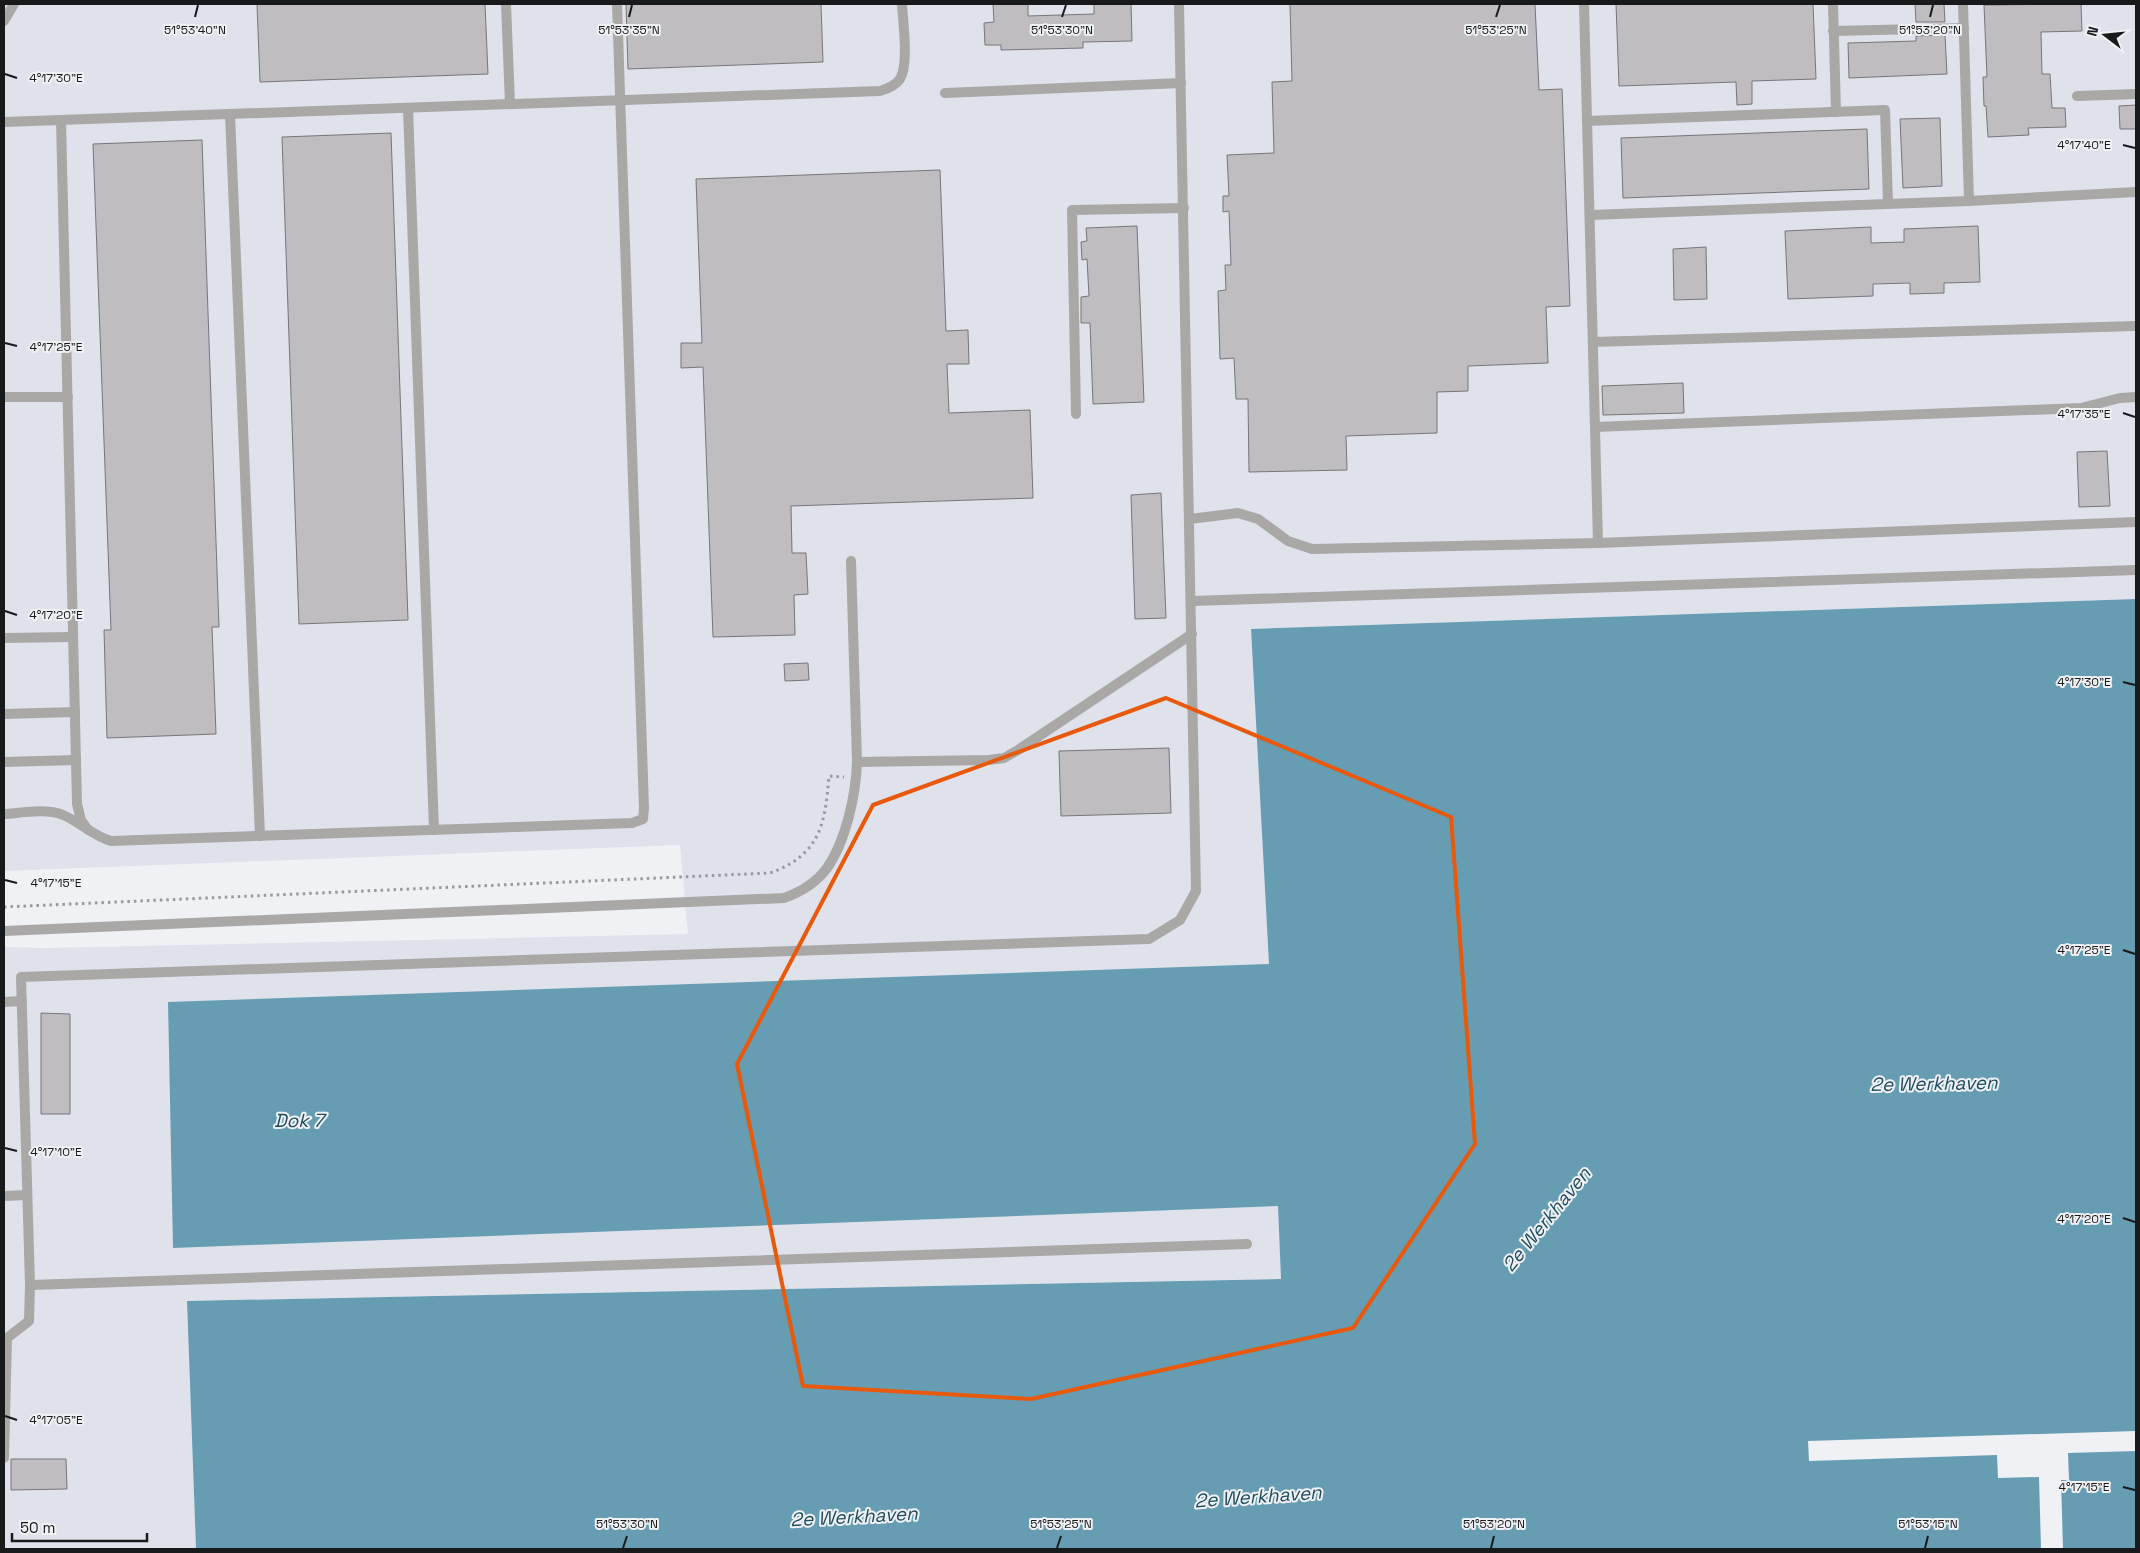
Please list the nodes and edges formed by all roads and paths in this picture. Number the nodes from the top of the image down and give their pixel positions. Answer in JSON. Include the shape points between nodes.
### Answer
{"nodes":[{"id":1,"x":14,"y":4,"type":"edge"},
{"id":2,"x":506,"y":4,"type":"edge"},
{"id":3,"x":617,"y":4,"type":"edge"},
{"id":4,"x":902,"y":4,"type":"edge"},
{"id":5,"x":1179,"y":4,"type":"edge"},
{"id":6,"x":1584,"y":4,"type":"edge"},
{"id":7,"x":1832,"y":4,"type":"edge"},
{"id":8,"x":1963,"y":4,"type":"edge"},
{"id":9,"x":4,"y":21,"type":"edge"},
{"id":10,"x":1964,"y":28,"type":"junction"},
{"id":11,"x":1833,"y":32,"type":"junction"},
{"id":12,"x":1181,"y":83,"type":"junction"},
{"id":13,"x":945,"y":92,"type":"dead end"},
{"id":14,"x":2136,"y":94,"type":"edge"},
{"id":15,"x":2077,"y":96,"type":"dead end"},
{"id":16,"x":621,"y":100,"type":"junction"},
{"id":17,"x":510,"y":104,"type":"junction"},
{"id":18,"x":408,"y":108,"type":"junction"},
{"id":19,"x":1836,"y":112,"type":"junction"},
{"id":20,"x":230,"y":114,"type":"junction"},
{"id":21,"x":61,"y":120,"type":"junction"},
{"id":22,"x":1587,"y":121,"type":"junction"},
{"id":23,"x":4,"y":122,"type":"edge"},
{"id":24,"x":2136,"y":192,"type":"edge"},
{"id":25,"x":1969,"y":201,"type":"junction"},
{"id":26,"x":1888,"y":203,"type":"junction"},
{"id":27,"x":1184,"y":208,"type":"junction"},
{"id":28,"x":1590,"y":214,"type":"junction"},
{"id":29,"x":2136,"y":326,"type":"edge"},
{"id":30,"x":1593,"y":342,"type":"junction"},
{"id":31,"x":4,"y":397,"type":"edge"},
{"id":32,"x":68,"y":397,"type":"junction"},
{"id":33,"x":2136,"y":397,"type":"edge"},
{"id":34,"x":1076,"y":414,"type":"dead end"},
{"id":35,"x":1595,"y":426,"type":"junction"},
{"id":36,"x":1190,"y":519,"type":"junction"},
{"id":37,"x":2136,"y":522,"type":"edge"},
{"id":38,"x":1598,"y":543,"type":"junction"},
{"id":39,"x":851,"y":561,"type":"dead end"},
{"id":40,"x":2136,"y":570,"type":"edge"},
{"id":41,"x":1192,"y":601,"type":"junction"},
{"id":42,"x":1192,"y":634,"type":"junction"},
{"id":43,"x":74,"y":637,"type":"junction"},
{"id":44,"x":4,"y":638,"type":"edge"},
{"id":45,"x":75,"y":712,"type":"junction"},
{"id":46,"x":4,"y":714,"type":"edge"},
{"id":47,"x":76,"y":760,"type":"junction"},
{"id":48,"x":4,"y":762,"type":"edge"},
{"id":49,"x":857,"y":762,"type":"junction"},
{"id":50,"x":856,"y":778,"type":"junction"},
{"id":51,"x":4,"y":814,"type":"edge"},
{"id":52,"x":434,"y":830,"type":"junction"},
{"id":53,"x":88,"y":831,"type":"junction"},
{"id":54,"x":260,"y":836,"type":"junction"},
{"id":55,"x":4,"y":907,"type":"edge"},
{"id":56,"x":4,"y":931,"type":"edge"},
{"id":57,"x":22,"y":1001,"type":"junction"},
{"id":58,"x":4,"y":1002,"type":"edge"},
{"id":59,"x":27,"y":1195,"type":"junction"},
{"id":60,"x":4,"y":1196,"type":"edge"},
{"id":61,"x":1247,"y":1244,"type":"dead end"},
{"id":62,"x":30,"y":1285,"type":"junction"},
{"id":63,"x":4,"y":1458,"type":"edge"}],
"edges":[{"from":1,"to":9,"type":"lane"},
{"from":2,"to":17,"type":"lane"},
{"from":3,"to":16,"type":"lane"},
{"from":4,"to":16,"type":"lane","via":[[904,69],[899,81],[891,88],[880,91]]},
{"from":5,"to":12,"type":"lane"},
{"from":6,"to":22,"type":"lane"},
{"from":7,"to":11,"type":"lane"},
{"from":8,"to":10,"type":"lane"},
{"from":10,"to":11,"type":"lane"},
{"from":10,"to":25,"type":"lane"},
{"from":11,"to":19,"type":"lane"},
{"from":12,"to":13,"type":"lane"},
{"from":12,"to":27,"type":"lane"},
{"from":14,"to":15,"type":"lane"},
{"from":16,"to":17,"type":"lane"},
{"from":16,"to":52,"type":"lane","via":[[643,819],[632,823]]},
{"from":17,"to":18,"type":"lane"},
{"from":18,"to":20,"type":"lane"},
{"from":18,"to":52,"type":"lane"},
{"from":19,"to":22,"type":"lane"},
{"from":19,"to":26,"type":"lane","via":[[1886,110]]},
{"from":20,"to":21,"type":"lane"},
{"from":20,"to":54,"type":"lane"},
{"from":21,"to":23,"type":"lane"},
{"from":21,"to":32,"type":"lane"},
{"from":22,"to":28,"type":"lane"},
{"from":24,"to":25,"type":"lane"},
{"from":25,"to":26,"type":"lane"},
{"from":26,"to":28,"type":"lane"},
{"from":27,"to":34,"type":"lane","via":[[1072,210]]},
{"from":27,"to":36,"type":"lane"},
{"from":28,"to":30,"type":"lane"},
{"from":29,"to":30,"type":"lane"},
{"from":30,"to":35,"type":"lane"},
{"from":31,"to":32,"type":"lane"},
{"from":32,"to":43,"type":"lane"},
{"from":33,"to":35,"type":"lane","via":[[2081,408]]},
{"from":35,"to":38,"type":"lane"},
{"from":36,"to":38,"type":"lane","via":[[1238,513],[1258,519],[1288,541],[1312,549]]},
{"from":36,"to":41,"type":"lane"},
{"from":37,"to":38,"type":"lane"},
{"from":39,"to":49,"type":"lane"},
{"from":40,"to":41,"type":"lane"},
{"from":41,"to":42,"type":"lane"},
{"from":42,"to":49,"type":"lane","via":[[1004,758]]},
{"from":42,"to":57,"type":"lane","via":[[1196,891],[1180,920],[1149,939],[21,977]]},
{"from":43,"to":44,"type":"lane"},
{"from":43,"to":45,"type":"lane"},
{"from":45,"to":46,"type":"lane"},
{"from":45,"to":47,"type":"lane"},
{"from":47,"to":48,"type":"lane"},
{"from":47,"to":53,"type":"lane","via":[[77,804]]},
{"from":49,"to":50,"type":"lane"},
{"from":50,"to":55,"type":"path","via":[[829,776],[826,809],[818,834],[806,852],[790,866],[770,873]]},
{"from":50,"to":56,"type":"lane","via":[[844,830],[827,868],[814,882],[784,898]]},
{"from":51,"to":53,"type":"lane","via":[[62,814]]},
{"from":52,"to":54,"type":"lane"},
{"from":53,"to":54,"type":"lane","via":[[111,841]]},
{"from":57,"to":58,"type":"lane"},
{"from":57,"to":59,"type":"lane"},
{"from":59,"to":60,"type":"lane"},
{"from":59,"to":62,"type":"lane"},
{"from":61,"to":62,"type":"lane"},
{"from":62,"to":63,"type":"lane","via":[[29,1321],[7,1338]]}]}
